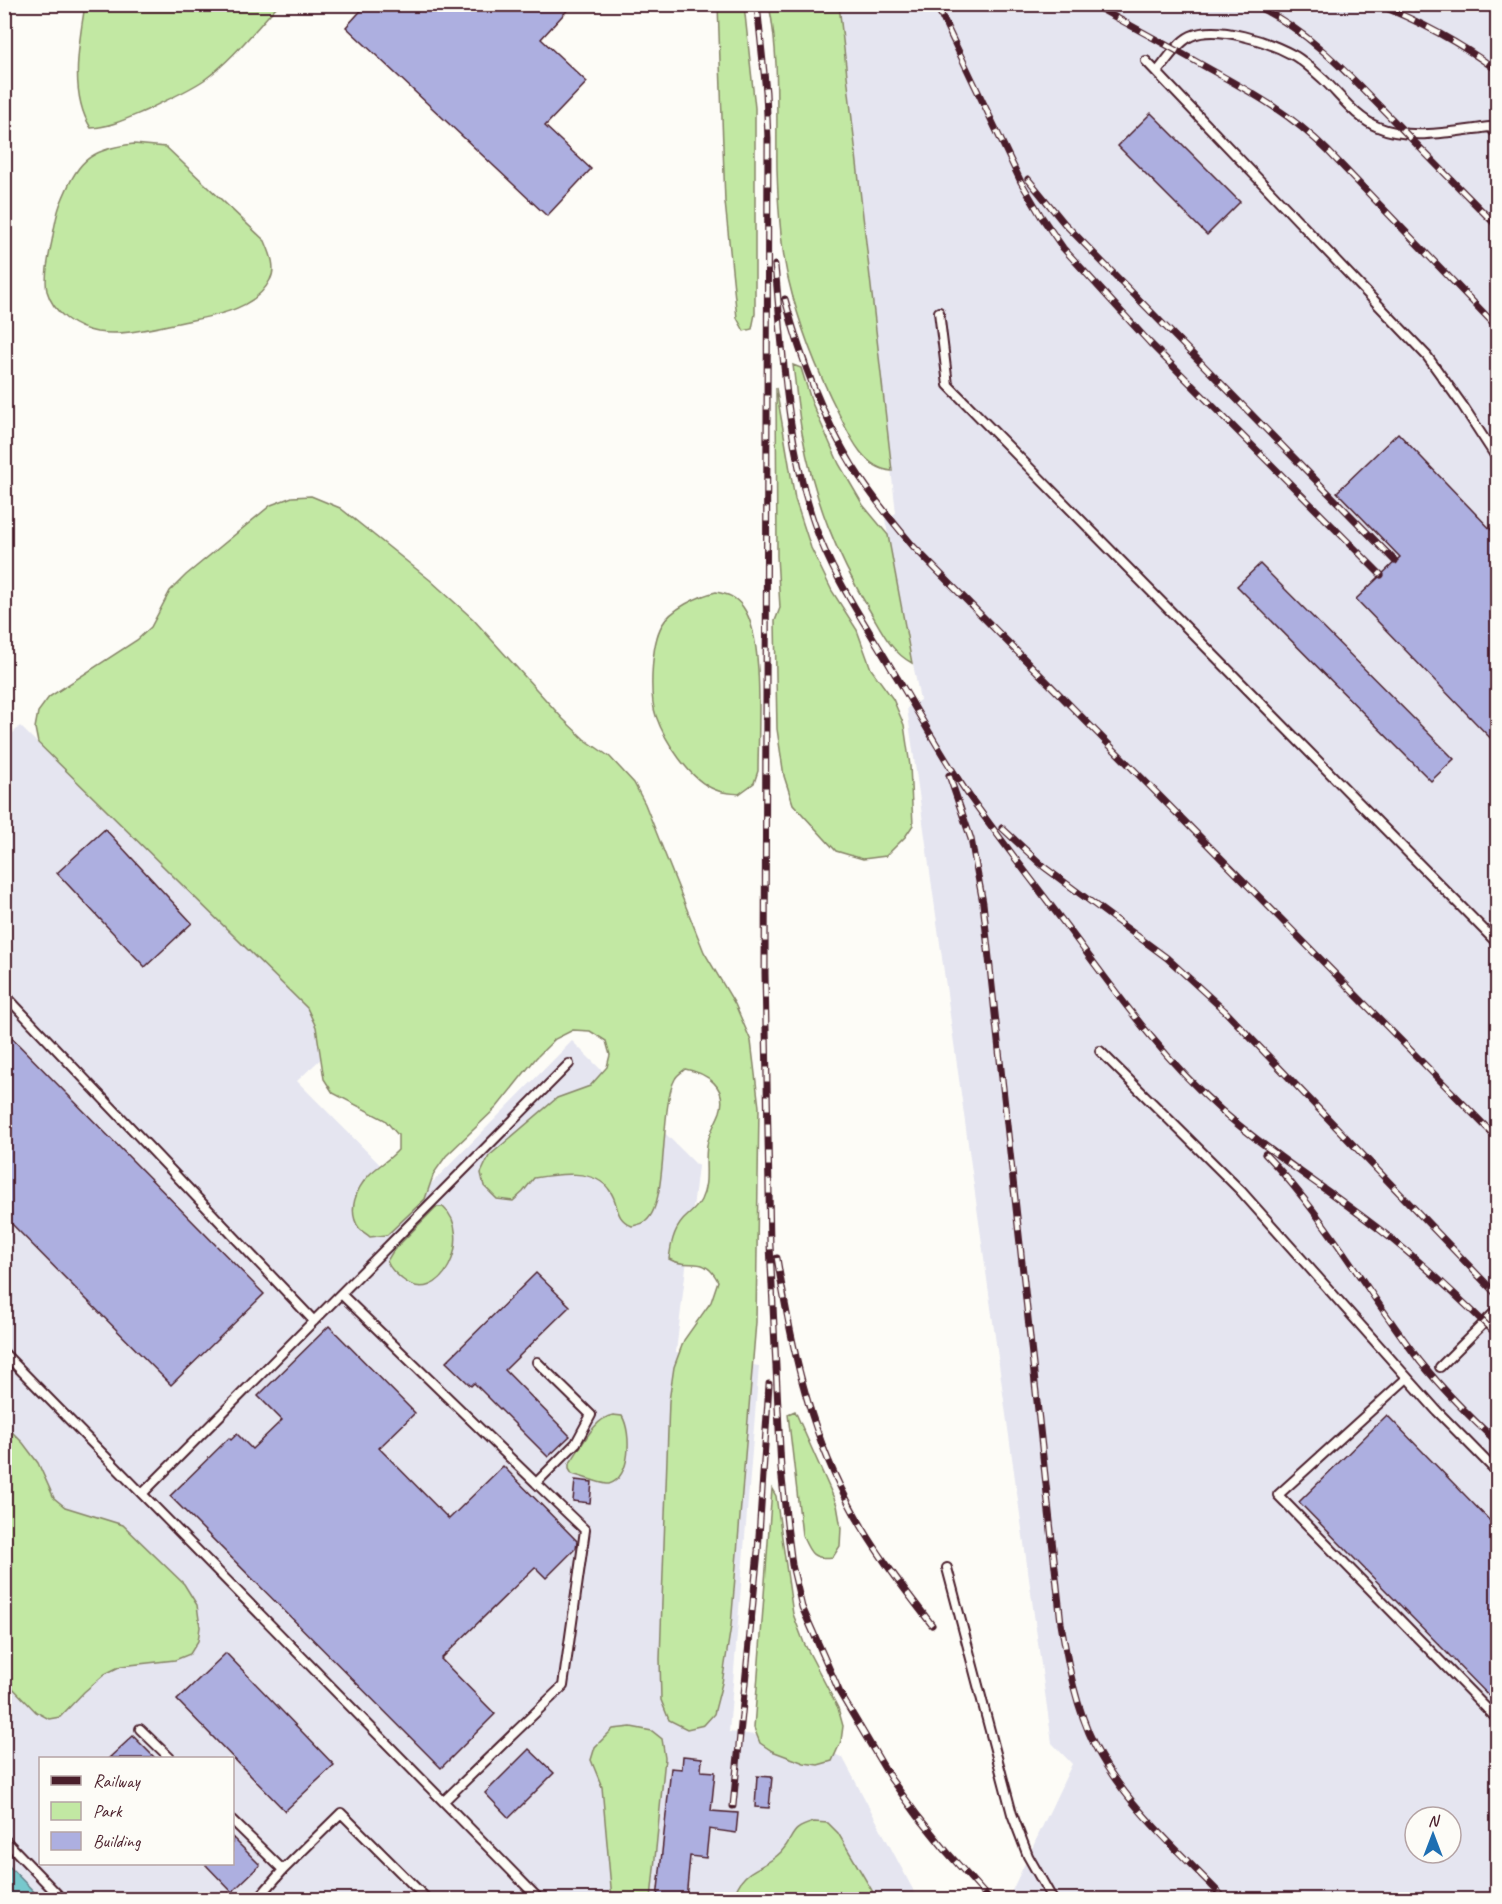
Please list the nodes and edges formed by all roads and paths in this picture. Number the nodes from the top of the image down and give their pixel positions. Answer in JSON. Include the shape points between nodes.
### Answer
{"nodes":[{"id":1,"x":1146,"y":61,"type":"dead end"},
{"id":2,"x":1157,"y":72,"type":"junction"},
{"id":3,"x":1497,"y":135,"type":"edge"},
{"id":4,"x":939,"y":312,"type":"dead end"},
{"id":5,"x":1497,"y":460,"type":"edge"},
{"id":6,"x":1497,"y":944,"type":"edge"},
{"id":7,"x":4,"y":994,"type":"edge"},
{"id":8,"x":1100,"y":1051,"type":"dead end"},
{"id":9,"x":569,"y":1064,"type":"dead end"},
{"id":10,"x":341,"y":1294,"type":"junction"},
{"id":11,"x":1497,"y":1309,"type":"edge"},
{"id":12,"x":314,"y":1321,"type":"junction"},
{"id":13,"x":4,"y":1353,"type":"edge"},
{"id":14,"x":537,"y":1362,"type":"dead end"},
{"id":15,"x":1440,"y":1366,"type":"dead end"},
{"id":16,"x":1407,"y":1378,"type":"junction"},
{"id":17,"x":1497,"y":1473,"type":"edge"},
{"id":18,"x":536,"y":1483,"type":"junction"},
{"id":19,"x":142,"y":1494,"type":"junction"},
{"id":20,"x":947,"y":1568,"type":"dead end"},
{"id":21,"x":1497,"y":1720,"type":"edge"},
{"id":22,"x":140,"y":1729,"type":"dead end"},
{"id":23,"x":169,"y":1757,"type":"edge"},
{"id":24,"x":444,"y":1801,"type":"junction"},
{"id":25,"x":234,"y":1822,"type":"edge"},
{"id":26,"x":4,"y":1839,"type":"edge"},
{"id":27,"x":283,"y":1870,"type":"junction"},
{"id":28,"x":63,"y":1899,"type":"edge"},
{"id":29,"x":257,"y":1899,"type":"edge"},
{"id":30,"x":428,"y":1899,"type":"edge"},
{"id":31,"x":540,"y":1899,"type":"edge"},
{"id":32,"x":1053,"y":1899,"type":"edge"}],
"edges":[{"from":1,"to":2,"type":"lane"},
{"from":2,"to":3,"type":"lane","via":[[1188,37],[1205,31],[1227,32],[1296,57],[1376,127],[1407,134],[1490,127]]},
{"from":2,"to":5,"type":"lane","via":[[1427,356]]},
{"from":4,"to":6,"type":"lane","via":[[948,385]]},
{"from":7,"to":12,"type":"lane"},
{"from":8,"to":16,"type":"lane","via":[[1240,1191]]},
{"from":9,"to":10,"type":"lane"},
{"from":10,"to":12,"type":"lane"},
{"from":10,"to":18,"type":"lane"},
{"from":11,"to":15,"type":"lane"},
{"from":12,"to":19,"type":"lane"},
{"from":13,"to":19,"type":"lane"},
{"from":14,"to":18,"type":"lane","via":[[591,1416],[576,1443]]},
{"from":16,"to":17,"type":"lane"},
{"from":16,"to":21,"type":"lane","via":[[1278,1495]]},
{"from":18,"to":24,"type":"lane","via":[[585,1530],[563,1686]]},
{"from":19,"to":24,"type":"lane"},
{"from":20,"to":32,"type":"lane","via":[[1012,1814],[1028,1856]]},
{"from":22,"to":23,"type":"lane"},
{"from":24,"to":31,"type":"lane"},
{"from":25,"to":27,"type":"lane"},
{"from":26,"to":28,"type":"lane"},
{"from":27,"to":29,"type":"lane"},
{"from":27,"to":30,"type":"lane","via":[[340,1813]]}]}
